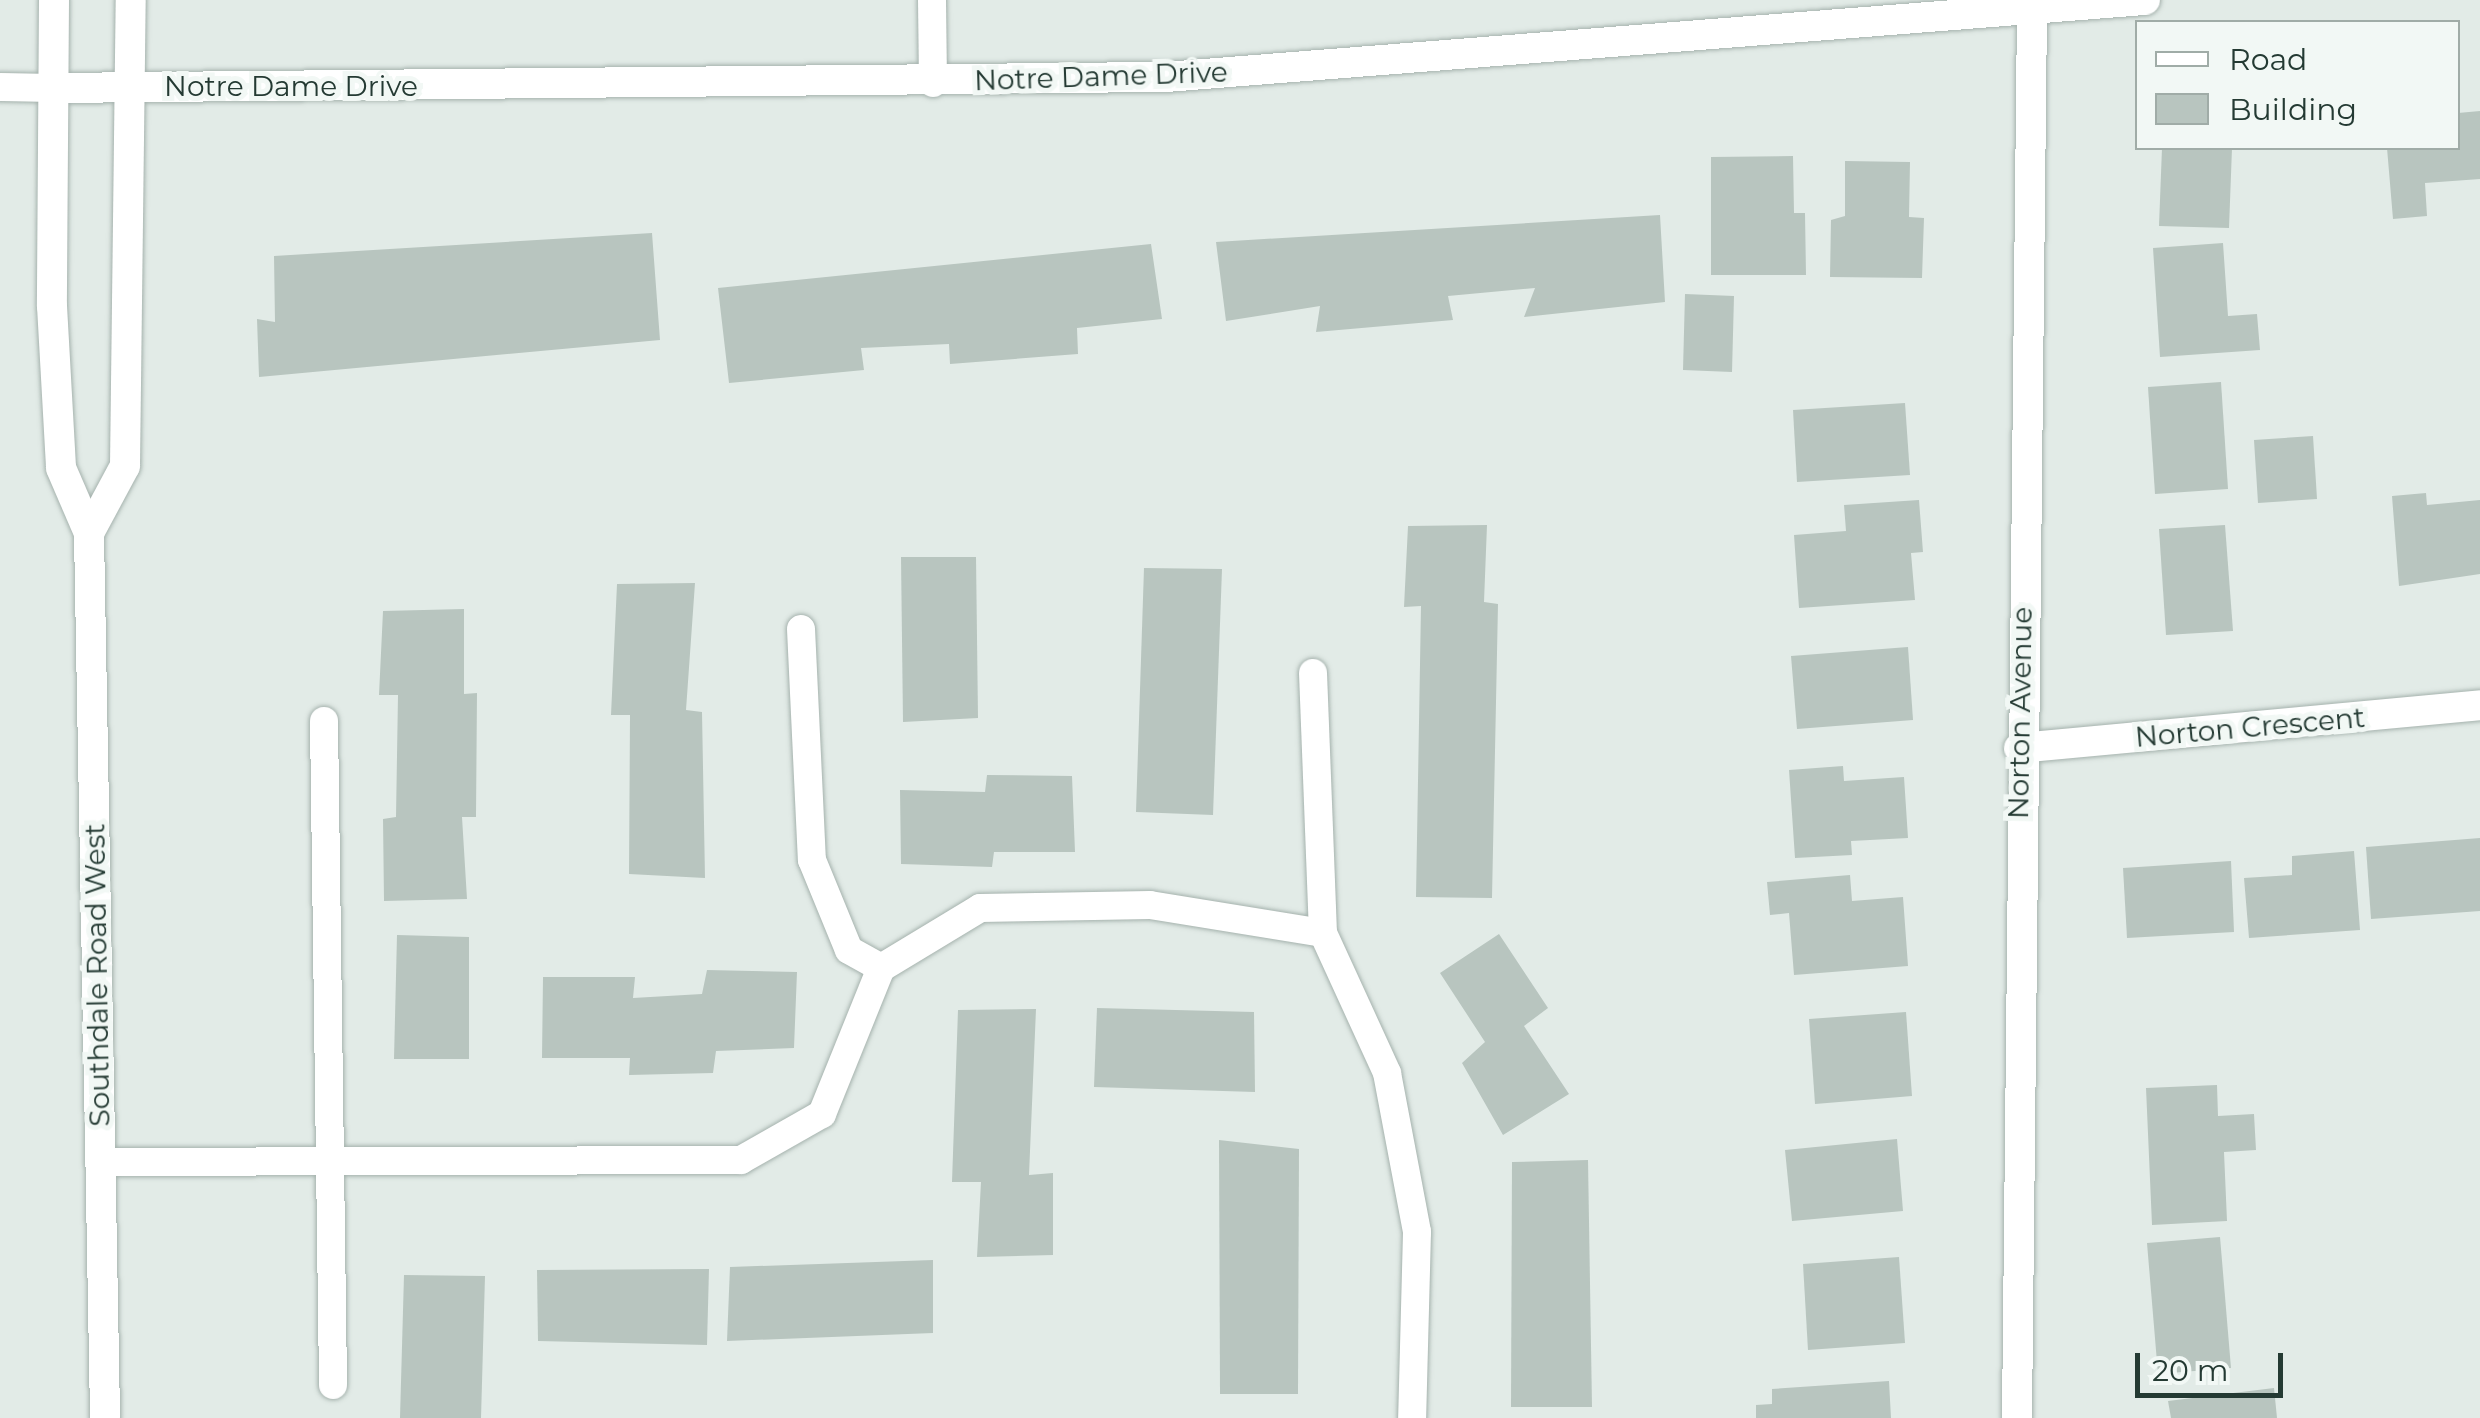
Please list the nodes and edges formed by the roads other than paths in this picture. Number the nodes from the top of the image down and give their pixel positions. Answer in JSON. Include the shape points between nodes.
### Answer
{"nodes":[{"id":1,"x":54,"y":0,"type":"edge"},
{"id":2,"x":131,"y":0,"type":"edge"},
{"id":3,"x":932,"y":0,"type":"edge"},
{"id":4,"x":2145,"y":0,"type":"edge"},
{"id":5,"x":2032,"y":9,"type":"junction"},
{"id":6,"x":934,"y":82,"type":"junction"},
{"id":7,"x":0,"y":87,"type":"edge"},
{"id":8,"x":131,"y":87,"type":"junction"},
{"id":9,"x":53,"y":88,"type":"junction"},
{"id":10,"x":89,"y":533,"type":"junction"},
{"id":11,"x":801,"y":629,"type":"dead end"},
{"id":12,"x":1312,"y":673,"type":"dead end"},
{"id":13,"x":2480,"y":705,"type":"edge"},
{"id":14,"x":324,"y":721,"type":"dead end"},
{"id":15,"x":2019,"y":748,"type":"junction"},
{"id":16,"x":1323,"y":933,"type":"junction"},
{"id":17,"x":881,"y":968,"type":"junction"},
{"id":18,"x":100,"y":1162,"type":"junction"},
{"id":19,"x":330,"y":1162,"type":"junction"},
{"id":20,"x":333,"y":1385,"type":"dead end"},
{"id":21,"x":105,"y":1418,"type":"edge"},
{"id":22,"x":1412,"y":1418,"type":"edge"},
{"id":23,"x":2017,"y":1418,"type":"edge"}],
"edges":[{"from":1,"to":9,"type":"street","name":"Southdale Road West"},
{"from":2,"to":8,"type":"street","name":"Southdale Road West"},
{"from":3,"to":6,"type":"lane"},
{"from":4,"to":5,"type":"street","name":"Notre Dame Drive"},
{"from":5,"to":6,"type":"street","name":"Notre Dame Drive","via":[[1166,77]]},
{"from":5,"to":15,"type":"street","name":"Norton Avenue"},
{"from":6,"to":8,"type":"street","name":"Notre Dame Drive"},
{"from":7,"to":9,"type":"lane"},
{"from":8,"to":9,"type":"street","name":"Notre Dame Drive"},
{"from":8,"to":10,"type":"street","name":"Southdale Road West","via":[[125,466]]},
{"from":9,"to":10,"type":"street","name":"Southdale Road West","via":[[52,306],[62,468]]},
{"from":10,"to":18,"type":"street","name":"Southdale Road West"},
{"from":11,"to":17,"type":"lane","via":[[812,860],[849,950]]},
{"from":12,"to":16,"type":"lane"},
{"from":13,"to":15,"type":"street","name":"Norton Crescent"},
{"from":14,"to":19,"type":"lane"},
{"from":15,"to":23,"type":"street","name":"Norton Avenue"},
{"from":16,"to":17,"type":"lane","via":[[1150,906],[980,908]]},
{"from":16,"to":22,"type":"lane","via":[[1387,1073],[1417,1232]]},
{"from":17,"to":19,"type":"lane","via":[[822,1114],[742,1160]]},
{"from":18,"to":19,"type":"lane"},
{"from":18,"to":21,"type":"street","name":"Southdale Road West"},
{"from":19,"to":20,"type":"lane"}]}
